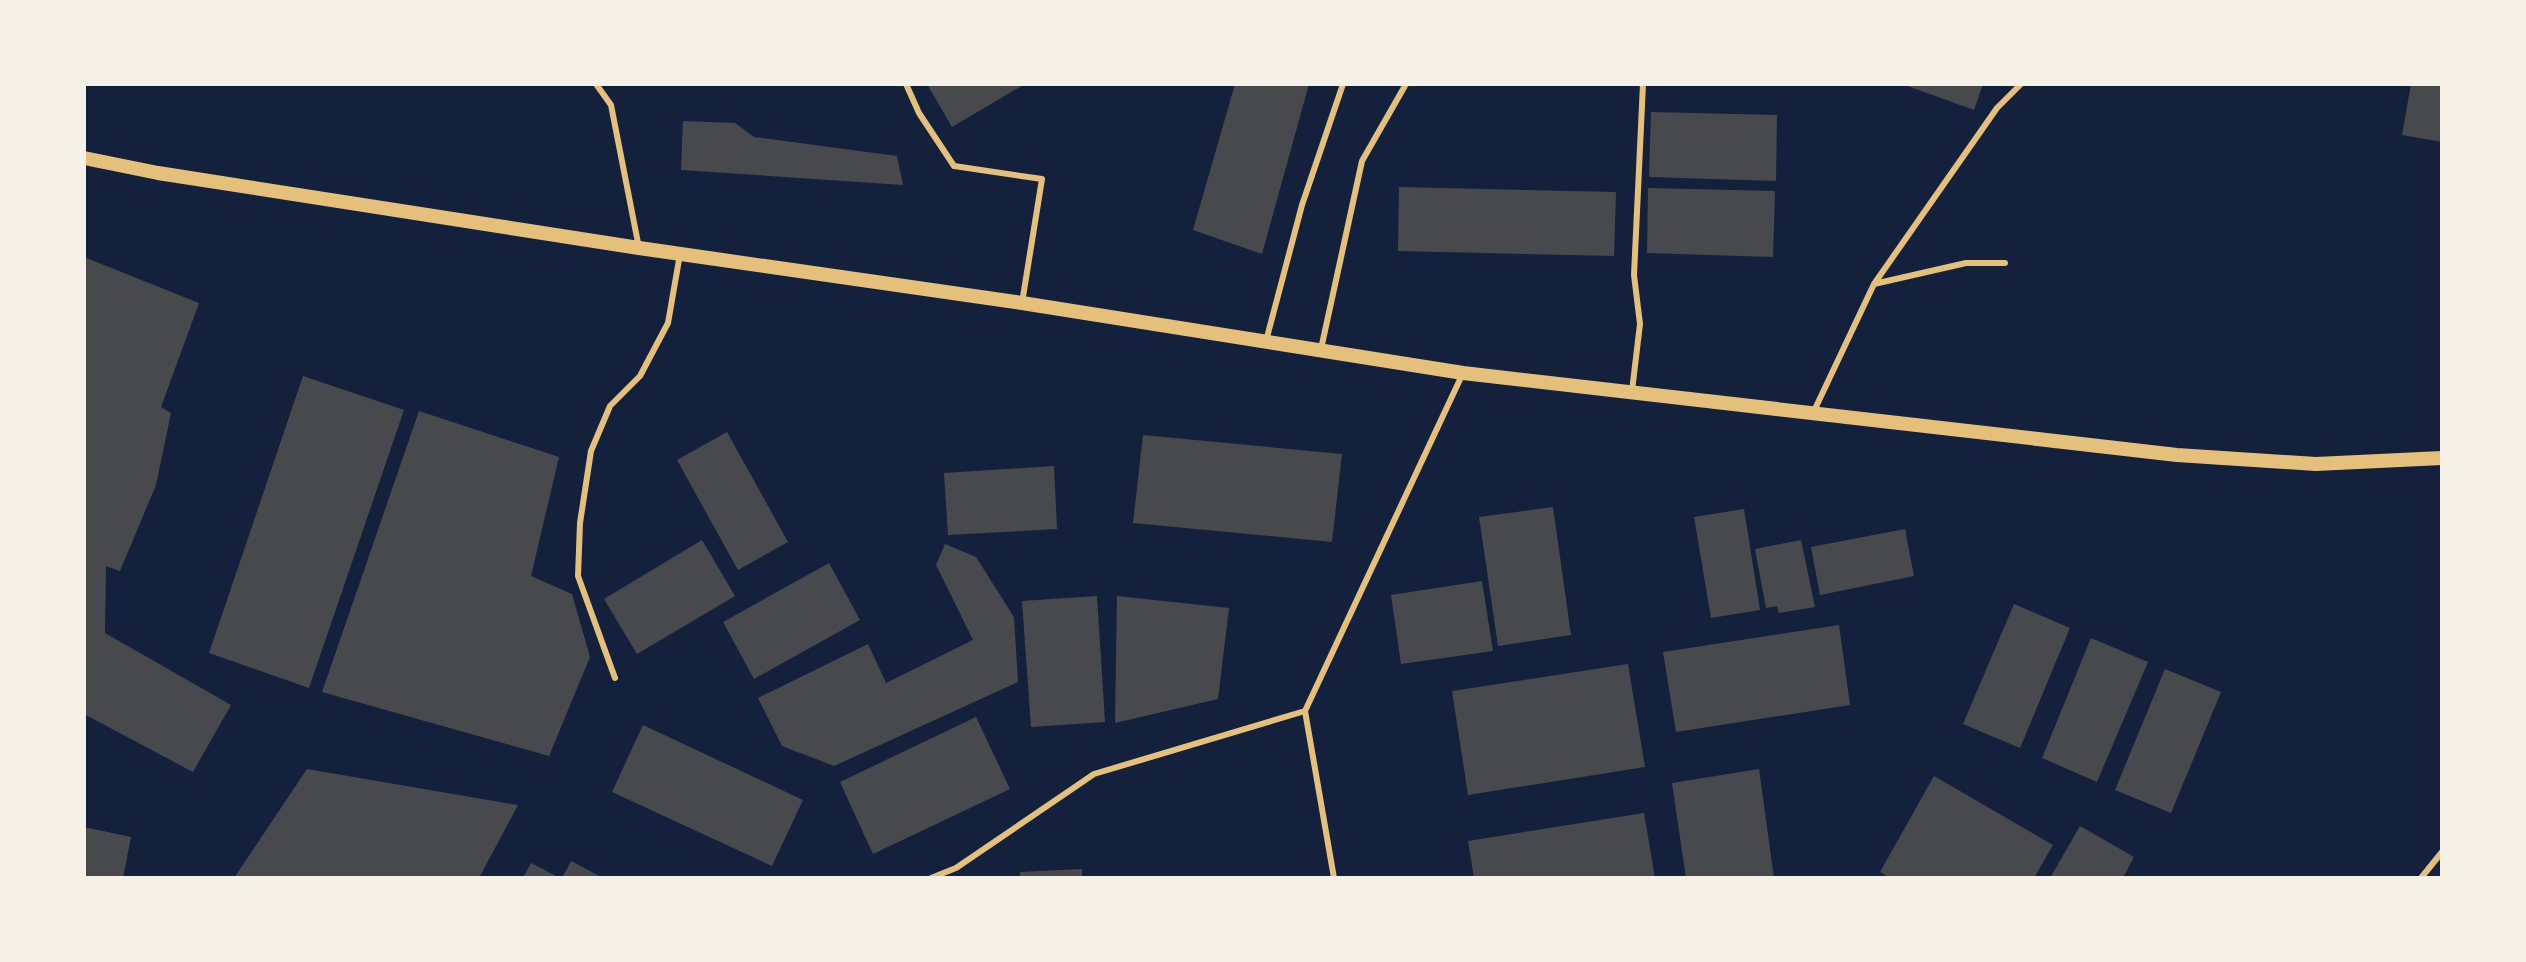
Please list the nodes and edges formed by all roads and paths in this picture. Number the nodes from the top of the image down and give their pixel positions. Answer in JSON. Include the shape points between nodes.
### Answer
{"nodes":[{"id":1,"x":596,"y":84,"type":"edge"},
{"id":2,"x":906,"y":84,"type":"edge"},
{"id":3,"x":1343,"y":84,"type":"edge"},
{"id":4,"x":1406,"y":84,"type":"edge"},
{"id":5,"x":1643,"y":84,"type":"edge"},
{"id":6,"x":2021,"y":84,"type":"edge"},
{"id":7,"x":84,"y":158,"type":"edge"},
{"id":8,"x":639,"y":248,"type":"junction"},
{"id":9,"x":680,"y":254,"type":"junction"},
{"id":10,"x":2005,"y":263,"type":"dead end"},
{"id":11,"x":1874,"y":284,"type":"junction"},
{"id":12,"x":1022,"y":303,"type":"junction"},
{"id":13,"x":1266,"y":341,"type":"junction"},
{"id":14,"x":1321,"y":349,"type":"junction"},
{"id":15,"x":1463,"y":373,"type":"junction"},
{"id":16,"x":1632,"y":391,"type":"junction"},
{"id":17,"x":1812,"y":415,"type":"junction"},
{"id":18,"x":2442,"y":458,"type":"edge"},
{"id":19,"x":615,"y":678,"type":"dead end"},
{"id":20,"x":1305,"y":711,"type":"junction"},
{"id":21,"x":2442,"y":852,"type":"edge"},
{"id":22,"x":931,"y":878,"type":"edge"},
{"id":23,"x":1334,"y":878,"type":"edge"},
{"id":24,"x":2421,"y":878,"type":"edge"}],
"edges":[{"from":1,"to":8,"type":"lane","via":[[611,105]]},
{"from":2,"to":12,"type":"lane","via":[[954,166],[1042,179]]},
{"from":3,"to":13,"type":"lane","via":[[1302,205]]},
{"from":4,"to":14,"type":"lane","via":[[1362,161]]},
{"from":5,"to":16,"type":"lane","via":[[1634,275],[1640,324]]},
{"from":6,"to":11,"type":"lane","via":[[1997,108]]},
{"from":7,"to":8,"type":"street"},
{"from":8,"to":9,"type":"street"},
{"from":9,"to":12,"type":"street"},
{"from":9,"to":19,"type":"lane","via":[[668,323],[640,376],[610,406],[591,451],[578,576]]},
{"from":10,"to":11,"type":"lane","via":[[1966,263]]},
{"from":11,"to":17,"type":"lane"},
{"from":12,"to":13,"type":"street"},
{"from":13,"to":14,"type":"street"},
{"from":14,"to":15,"type":"street"},
{"from":15,"to":16,"type":"street"},
{"from":15,"to":20,"type":"lane"},
{"from":16,"to":17,"type":"street"},
{"from":17,"to":18,"type":"street","via":[[2177,455],[2316,464]]},
{"from":20,"to":22,"type":"lane","via":[[1094,774],[956,868]]},
{"from":20,"to":23,"type":"lane"},
{"from":21,"to":24,"type":"lane"}]}
